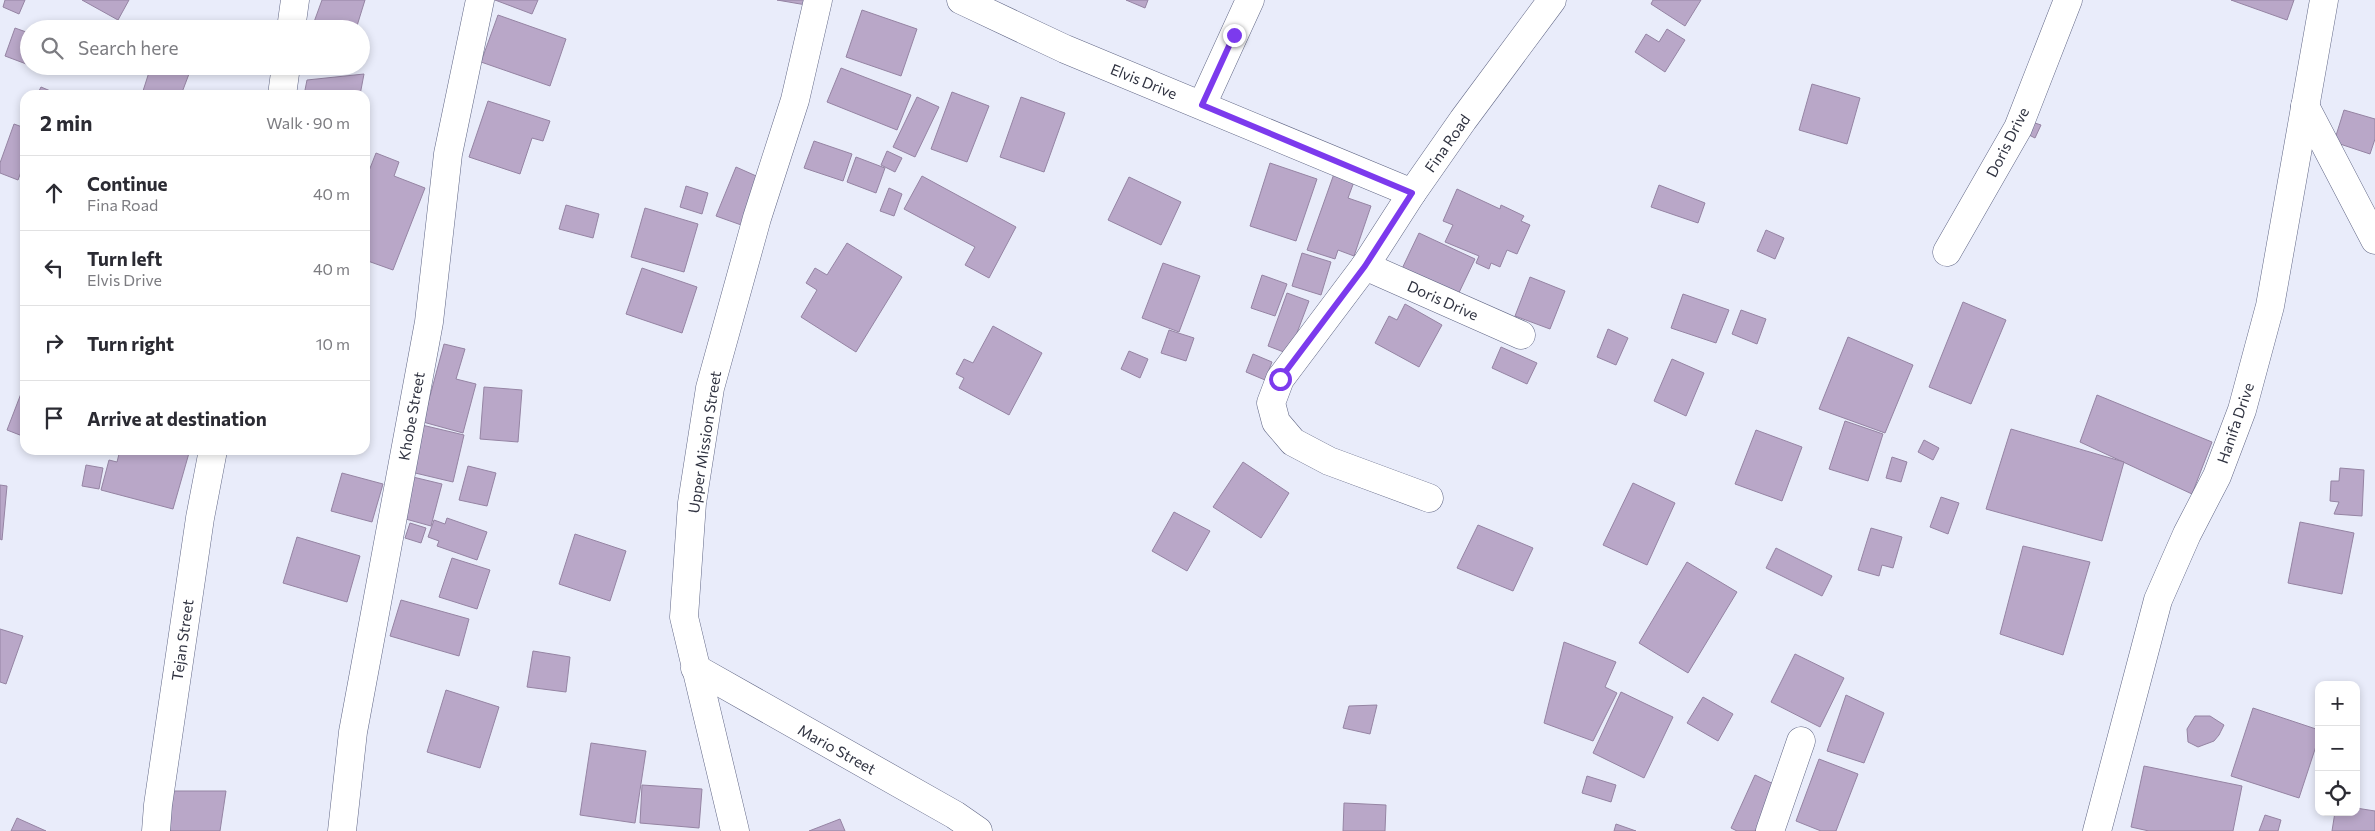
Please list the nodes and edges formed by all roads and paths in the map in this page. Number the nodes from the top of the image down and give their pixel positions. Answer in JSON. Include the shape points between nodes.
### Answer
{"nodes":[{"id":1,"x":295,"y":0,"type":"edge"},
{"id":2,"x":480,"y":0,"type":"edge"},
{"id":3,"x":818,"y":0,"type":"edge"},
{"id":4,"x":961,"y":0,"type":"edge"},
{"id":5,"x":1250,"y":0,"type":"edge"},
{"id":6,"x":1552,"y":0,"type":"edge"},
{"id":7,"x":2068,"y":0,"type":"edge"},
{"id":8,"x":2324,"y":0,"type":"edge"},
{"id":9,"x":292,"y":20,"type":"edge"},
{"id":10,"x":285,"y":75,"type":"edge"},
{"id":11,"x":283,"y":90,"type":"edge"},
{"id":12,"x":1202,"y":105,"type":"junction"},
{"id":13,"x":2305,"y":106,"type":"junction"},
{"id":14,"x":1412,"y":193,"type":"junction"},
{"id":15,"x":2375,"y":240,"type":"edge"},
{"id":16,"x":1947,"y":252,"type":"dead end"},
{"id":17,"x":1365,"y":266,"type":"junction"},
{"id":18,"x":1521,"y":335,"type":"dead end"},
{"id":19,"x":212,"y":455,"type":"edge"},
{"id":20,"x":1429,"y":498,"type":"dead end"},
{"id":21,"x":695,"y":668,"type":"junction"},
{"id":22,"x":1801,"y":741,"type":"dead end"},
{"id":23,"x":156,"y":831,"type":"edge"},
{"id":24,"x":342,"y":831,"type":"edge"},
{"id":25,"x":735,"y":831,"type":"edge"},
{"id":26,"x":978,"y":831,"type":"edge"},
{"id":27,"x":1770,"y":831,"type":"edge"},
{"id":28,"x":2096,"y":831,"type":"edge"}],
"edges":[{"from":1,"to":9,"type":"street"},
{"from":2,"to":24,"type":"street","name":"Khobe Street","via":[[448,154],[429,322],[353,732]]},
{"from":3,"to":21,"type":"street","name":"Upper Mission Street","via":[[795,100],[757,218],[710,388],[692,503],[684,618]]},
{"from":4,"to":12,"type":"street","name":"Elvis Drive","via":[[1065,49]]},
{"from":5,"to":12,"type":"street"},
{"from":6,"to":14,"type":"street","name":"Fina Road"},
{"from":7,"to":16,"type":"street","name":"Doris Drive","via":[[2018,128]]},
{"from":8,"to":13,"type":"street","name":"Hanifa Drive"},
{"from":10,"to":11,"type":"street"},
{"from":12,"to":14,"type":"street","name":"Elvis Drive"},
{"from":13,"to":15,"type":"street"},
{"from":13,"to":28,"type":"street","name":"Hanifa Drive","via":[[2270,306],[2242,410],[2217,476],[2158,600]]},
{"from":14,"to":17,"type":"street","name":"Fina Road"},
{"from":17,"to":18,"type":"street","name":"Doris Drive"},
{"from":17,"to":20,"type":"street","name":"Fina Road","via":[[1280,379],[1271,403],[1276,422],[1293,442],[1329,461]]},
{"from":19,"to":23,"type":"street","name":"Tejan Street","via":[[200,518]]},
{"from":21,"to":25,"type":"street","name":"Upper Mission Street"},
{"from":21,"to":26,"type":"street","name":"Mario Street"},
{"from":22,"to":27,"type":"street"}]}
